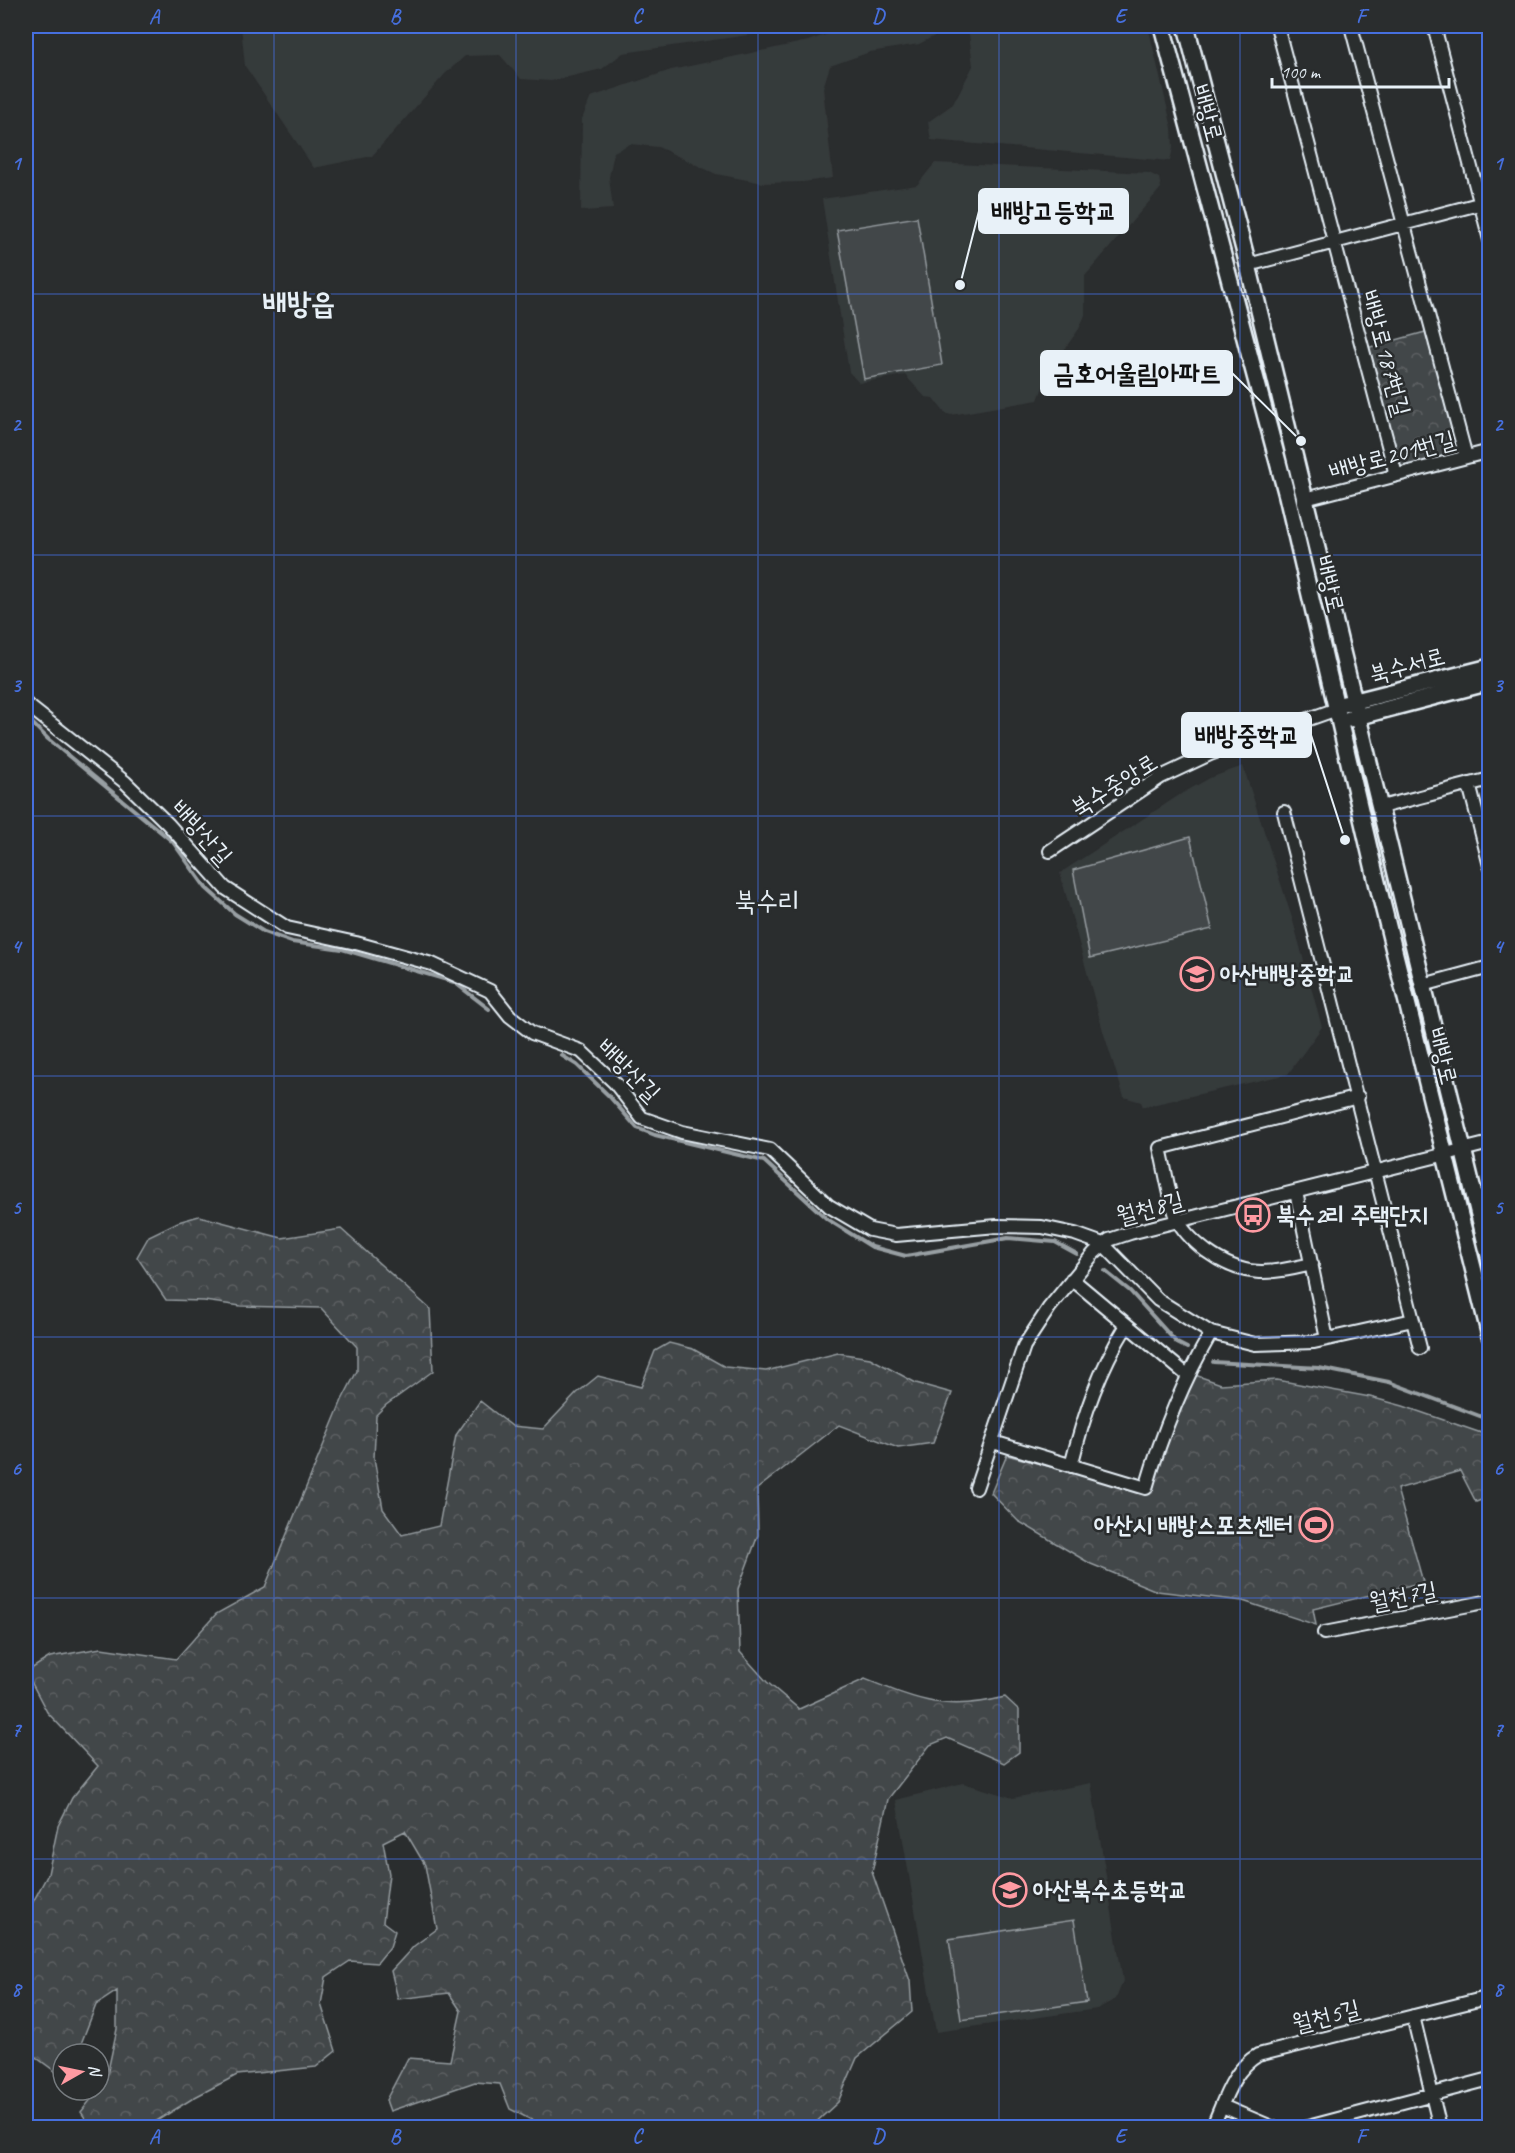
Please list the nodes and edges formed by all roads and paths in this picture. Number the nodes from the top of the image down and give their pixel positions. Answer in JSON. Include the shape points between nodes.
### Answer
{"nodes":[{"id":1,"x":1162,"y":26,"type":"edge"},
{"id":2,"x":1186,"y":26,"type":"edge"},
{"id":3,"x":1277,"y":26,"type":"edge"},
{"id":4,"x":1351,"y":26,"type":"edge"},
{"id":5,"x":1434,"y":26,"type":"edge"},
{"id":6,"x":1485,"y":202,"type":"edge"},
{"id":7,"x":1404,"y":224,"type":"junction"},
{"id":8,"x":1490,"y":240,"type":"edge"},
{"id":9,"x":1335,"y":242,"type":"junction"},
{"id":10,"x":1248,"y":265,"type":"junction"},
{"id":11,"x":1490,"y":451,"type":"edge"},
{"id":12,"x":1466,"y":457,"type":"junction"},
{"id":13,"x":1396,"y":475,"type":"junction"},
{"id":14,"x":1305,"y":499,"type":"junction"},
{"id":15,"x":1490,"y":667,"type":"edge"},
{"id":16,"x":1490,"y":682,"type":"edge"},
{"id":17,"x":26,"y":704,"type":"edge"},
{"id":18,"x":1356,"y":709,"type":"junction"},
{"id":19,"x":1338,"y":712,"type":"junction"},
{"id":20,"x":1490,"y":779,"type":"edge"},
{"id":21,"x":1469,"y":784,"type":"junction"},
{"id":22,"x":1381,"y":807,"type":"junction"},
{"id":23,"x":1284,"y":812,"type":"dead end"},
{"id":24,"x":1050,"y":851,"type":"dead end"},
{"id":25,"x":1490,"y":866,"type":"edge"},
{"id":26,"x":1490,"y":967,"type":"edge"},
{"id":27,"x":1423,"y":985,"type":"junction"},
{"id":28,"x":1358,"y":1097,"type":"junction"},
{"id":29,"x":1490,"y":1143,"type":"edge"},
{"id":30,"x":1461,"y":1150,"type":"junction"},
{"id":31,"x":1444,"y":1155,"type":"junction"},
{"id":32,"x":1377,"y":1172,"type":"junction"},
{"id":33,"x":1296,"y":1192,"type":"junction"},
{"id":34,"x":1178,"y":1221,"type":"junction"},
{"id":35,"x":1103,"y":1244,"type":"junction"},
{"id":36,"x":1490,"y":1260,"type":"edge"},
{"id":37,"x":1312,"y":1264,"type":"junction"},
{"id":38,"x":1072,"y":1279,"type":"junction"},
{"id":39,"x":1413,"y":1320,"type":"junction"},
{"id":40,"x":1127,"y":1325,"type":"junction"},
{"id":41,"x":1211,"y":1333,"type":"junction"},
{"id":42,"x":1490,"y":1336,"type":"edge"},
{"id":43,"x":1328,"y":1339,"type":"junction"},
{"id":44,"x":1420,"y":1348,"type":"dead end"},
{"id":45,"x":1187,"y":1375,"type":"junction"},
{"id":46,"x":993,"y":1442,"type":"junction"},
{"id":47,"x":1071,"y":1466,"type":"junction"},
{"id":48,"x":976,"y":1488,"type":"dead end"},
{"id":49,"x":1490,"y":1601,"type":"edge"},
{"id":50,"x":1324,"y":1633,"type":"dead end"},
{"id":51,"x":1490,"y":1997,"type":"edge"},
{"id":52,"x":1413,"y":2016,"type":"junction"},
{"id":53,"x":1490,"y":2079,"type":"edge"},
{"id":54,"x":1431,"y":2093,"type":"junction"},
{"id":55,"x":1222,"y":2106,"type":"junction"},
{"id":56,"x":1212,"y":2127,"type":"edge"},
{"id":57,"x":1274,"y":2127,"type":"edge"},
{"id":58,"x":1304,"y":2127,"type":"edge"},
{"id":59,"x":1440,"y":2127,"type":"edge"}],
"edges":[{"from":1,"to":19,"type":"street","name":"배방로","via":[[1287,496]]},
{"from":2,"to":10,"type":"street","name":"배방로"},
{"from":3,"to":9,"type":"street","name":"배방로187번길"},
{"from":4,"to":7,"type":"street"},
{"from":5,"to":6,"type":"street"},
{"from":6,"to":7,"type":"street"},
{"from":6,"to":8,"type":"street"},
{"from":7,"to":9,"type":"street"},
{"from":7,"to":12,"type":"street"},
{"from":9,"to":10,"type":"street"},
{"from":9,"to":13,"type":"street","name":"배방로187번길"},
{"from":10,"to":14,"type":"street","name":"배방로"},
{"from":11,"to":12,"type":"street","name":"배방로201번길"},
{"from":12,"to":13,"type":"street","name":"배방로201번길"},
{"from":13,"to":14,"type":"street","name":"배방로201번길"},
{"from":14,"to":18,"type":"street","name":"배방로"},
{"from":15,"to":18,"type":"street","name":"북수서로"},
{"from":16,"to":18,"type":"street","name":"북수서로"},
{"from":17,"to":35,"type":"street","name":"배방산길","via":[[125,782],[225,888],[287,928],[432,964],[490,991],[510,1016],[532,1033],[581,1051],[615,1083],[642,1118],[682,1132],[770,1150],[829,1206],[870,1230],[896,1235],[997,1226],[1042,1227]]},
{"from":18,"to":19,"type":"street","name":"북수서로"},
{"from":18,"to":22,"type":"street","name":"배방로"},
{"from":19,"to":24,"type":"street","name":"북수중앙로","via":[[1210,754],[1161,777]]},
{"from":19,"to":31,"type":"street","name":"배방로"},
{"from":20,"to":21,"type":"street"},
{"from":21,"to":22,"type":"street"},
{"from":21,"to":25,"type":"street"},
{"from":22,"to":27,"type":"street","name":"배방로"},
{"from":23,"to":28,"type":"street"},
{"from":26,"to":27,"type":"street"},
{"from":27,"to":30,"type":"street","name":"배방로"},
{"from":28,"to":32,"type":"street"},
{"from":28,"to":34,"type":"street","via":[[1160,1148]]},
{"from":29,"to":30,"type":"street"},
{"from":30,"to":31,"type":"street"},
{"from":30,"to":36,"type":"street","name":"배방로"},
{"from":31,"to":32,"type":"street","name":"월천8길"},
{"from":31,"to":42,"type":"street","name":"배방로"},
{"from":32,"to":33,"type":"street","name":"월천8길"},
{"from":32,"to":39,"type":"street"},
{"from":33,"to":34,"type":"street","name":"월천8길"},
{"from":33,"to":37,"type":"street"},
{"from":34,"to":35,"type":"street","name":"월천8길"},
{"from":34,"to":37,"type":"street","via":[[1198,1245],[1226,1265],[1248,1272],[1272,1272]]},
{"from":35,"to":38,"type":"street","name":"월천8길"},
{"from":35,"to":41,"type":"street","via":[[1158,1299]]},
{"from":37,"to":43,"type":"street"},
{"from":38,"to":40,"type":"street"},
{"from":38,"to":46,"type":"street","name":"월천8길","via":[[1024,1346]]},
{"from":39,"to":43,"type":"street"},
{"from":39,"to":44,"type":"street"},
{"from":40,"to":45,"type":"street"},
{"from":40,"to":47,"type":"street","via":[[1105,1360],[1081,1425]]},
{"from":41,"to":43,"type":"street","via":[[1255,1344]]},
{"from":41,"to":45,"type":"street"},
{"from":45,"to":47,"type":"street","via":[[1162,1432],[1146,1488]]},
{"from":46,"to":47,"type":"street"},
{"from":46,"to":48,"type":"street","name":"월천8길"},
{"from":49,"to":50,"type":"street","name":"월천7길"},
{"from":51,"to":52,"type":"street","name":"월천5길"},
{"from":52,"to":54,"type":"street"},
{"from":52,"to":55,"type":"street","name":"월천5길","via":[[1258,2055],[1245,2062]]},
{"from":53,"to":54,"type":"street"},
{"from":54,"to":58,"type":"street"},
{"from":54,"to":59,"type":"street"},
{"from":55,"to":56,"type":"street","name":"월천5길"},
{"from":55,"to":57,"type":"street"}]}
